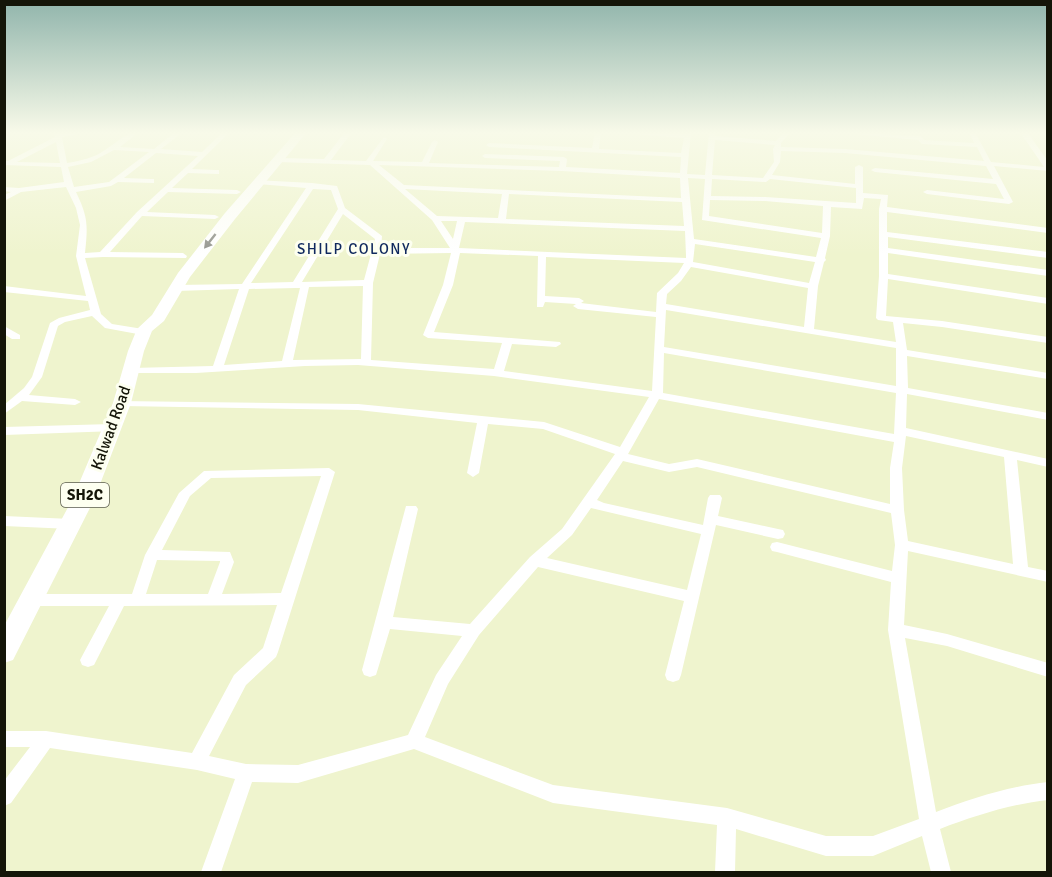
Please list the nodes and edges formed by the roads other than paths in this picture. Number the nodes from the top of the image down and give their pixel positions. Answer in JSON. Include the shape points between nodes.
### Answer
{"nodes":[{"id":1,"x":67,"y":173,"type":"edge"},
{"id":2,"x":126,"y":173,"type":"edge"},
{"id":3,"x":185,"y":173,"type":"edge"},
{"id":4,"x":254,"y":173,"type":"edge"},
{"id":5,"x":266,"y":173,"type":"edge"},
{"id":6,"x":383,"y":173,"type":"edge"},
{"id":7,"x":642,"y":173,"type":"edge"},
{"id":8,"x":710,"y":173,"type":"edge"},
{"id":9,"x":770,"y":173,"type":"edge"},
{"id":10,"x":858,"y":173,"type":"edge"},
{"id":11,"x":899,"y":173,"type":"edge"},
{"id":12,"x":994,"y":173,"type":"edge"},
{"id":13,"x":684,"y":175,"type":"junction"},
{"id":14,"x":925,"y":175,"type":"junction"},
{"id":15,"x":710,"y":176,"type":"junction"},
{"id":16,"x":767,"y":177,"type":"junction"},
{"id":17,"x":117,"y":180,"type":"junction"},
{"id":18,"x":151,"y":181,"type":"dead end"},
{"id":19,"x":258,"y":182,"type":"junction"},
{"id":20,"x":1000,"y":182,"type":"junction"},
{"id":21,"x":312,"y":185,"type":"junction"},
{"id":22,"x":71,"y":187,"type":"junction"},
{"id":23,"x":402,"y":187,"type":"junction"},
{"id":24,"x":4,"y":189,"type":"edge"},
{"id":25,"x":19,"y":190,"type":"junction"},
{"id":26,"x":166,"y":190,"type":"junction"},
{"id":27,"x":858,"y":190,"type":"junction"},
{"id":28,"x":506,"y":191,"type":"junction"},
{"id":29,"x":237,"y":192,"type":"junction"},
{"id":30,"x":927,"y":192,"type":"junction"},
{"id":31,"x":707,"y":198,"type":"junction"},
{"id":32,"x":4,"y":199,"type":"edge"},
{"id":33,"x":685,"y":200,"type":"junction"},
{"id":34,"x":827,"y":205,"type":"junction"},
{"id":35,"x":342,"y":209,"type":"junction"},
{"id":36,"x":882,"y":209,"type":"junction"},
{"id":37,"x":140,"y":214,"type":"junction"},
{"id":38,"x":924,"y":215,"type":"junction"},
{"id":39,"x":215,"y":217,"type":"junction"},
{"id":40,"x":435,"y":218,"type":"junction"},
{"id":41,"x":462,"y":219,"type":"junction"},
{"id":42,"x":502,"y":220,"type":"junction"},
{"id":43,"x":1047,"y":231,"type":"edge"},
{"id":44,"x":883,"y":234,"type":"junction"},
{"id":45,"x":690,"y":235,"type":"junction"},
{"id":46,"x":826,"y":236,"type":"junction"},
{"id":47,"x":455,"y":248,"type":"junction"},
{"id":48,"x":884,"y":250,"type":"junction"},
{"id":49,"x":375,"y":251,"type":"junction"},
{"id":50,"x":542,"y":253,"type":"junction"},
{"id":51,"x":103,"y":254,"type":"junction"},
{"id":52,"x":1047,"y":255,"type":"edge"},
{"id":53,"x":80,"y":256,"type":"junction"},
{"id":54,"x":183,"y":256,"type":"junction"},
{"id":55,"x":822,"y":260,"type":"junction"},
{"id":56,"x":689,"y":263,"type":"junction"},
{"id":57,"x":1047,"y":273,"type":"edge"},
{"id":58,"x":884,"y":276,"type":"junction"},
{"id":59,"x":368,"y":283,"type":"junction"},
{"id":60,"x":301,"y":285,"type":"junction"},
{"id":61,"x":813,"y":285,"type":"junction"},
{"id":62,"x":245,"y":286,"type":"junction"},
{"id":63,"x":176,"y":288,"type":"junction"},
{"id":64,"x":4,"y":289,"type":"edge"},
{"id":65,"x":92,"y":299,"type":"junction"},
{"id":66,"x":1047,"y":301,"type":"edge"},
{"id":67,"x":660,"y":311,"type":"junction"},
{"id":68,"x":94,"y":312,"type":"junction"},
{"id":69,"x":898,"y":320,"type":"junction"},
{"id":70,"x":4,"y":329,"type":"edge"},
{"id":71,"x":809,"y":330,"type":"junction"},
{"id":72,"x":144,"y":331,"type":"junction"},
{"id":73,"x":16,"y":337,"type":"dead end"},
{"id":74,"x":508,"y":340,"type":"junction"},
{"id":75,"x":1047,"y":340,"type":"edge"},
{"id":76,"x":556,"y":344,"type":"dead end"},
{"id":77,"x":659,"y":349,"type":"junction"},
{"id":78,"x":901,"y":349,"type":"junction"},
{"id":79,"x":287,"y":363,"type":"junction"},
{"id":80,"x":366,"y":363,"type":"junction"},
{"id":81,"x":217,"y":369,"type":"junction"},
{"id":82,"x":131,"y":371,"type":"junction"},
{"id":83,"x":498,"y":374,"type":"junction"},
{"id":84,"x":1047,"y":376,"type":"edge"},
{"id":85,"x":902,"y":391,"type":"junction"},
{"id":86,"x":657,"y":393,"type":"junction"},
{"id":87,"x":20,"y":398,"type":"junction"},
{"id":88,"x":75,"y":402,"type":"dead end"},
{"id":89,"x":122,"y":403,"type":"junction"},
{"id":90,"x":4,"y":411,"type":"edge"},
{"id":91,"x":1047,"y":417,"type":"edge"},
{"id":92,"x":483,"y":420,"type":"junction"},
{"id":93,"x":112,"y":428,"type":"junction"},
{"id":94,"x":4,"y":431,"type":"edge"},
{"id":95,"x":901,"y":435,"type":"junction"},
{"id":96,"x":621,"y":454,"type":"junction"},
{"id":97,"x":1010,"y":454,"type":"junction"},
{"id":98,"x":1047,"y":463,"type":"edge"},
{"id":99,"x":473,"y":473,"type":"dead end"},
{"id":100,"x":715,"y":498,"type":"dead end"},
{"id":101,"x":588,"y":501,"type":"junction"},
{"id":102,"x":411,"y":509,"type":"dead end"},
{"id":103,"x":897,"y":510,"type":"junction"},
{"id":104,"x":4,"y":521,"type":"edge"},
{"id":105,"x":71,"y":525,"type":"junction"},
{"id":106,"x":709,"y":525,"type":"junction"},
{"id":107,"x":902,"y":545,"type":"junction"},
{"id":108,"x":152,"y":555,"type":"junction"},
{"id":109,"x":535,"y":561,"type":"junction"},
{"id":110,"x":1021,"y":572,"type":"junction"},
{"id":111,"x":1047,"y":577,"type":"edge"},
{"id":112,"x":898,"y":578,"type":"junction"},
{"id":113,"x":691,"y":597,"type":"junction"},
{"id":114,"x":213,"y":599,"type":"junction"},
{"id":115,"x":286,"y":599,"type":"junction"},
{"id":116,"x":31,"y":600,"type":"junction"},
{"id":117,"x":120,"y":600,"type":"junction"},
{"id":118,"x":137,"y":600,"type":"junction"},
{"id":119,"x":384,"y":622,"type":"junction"},
{"id":120,"x":896,"y":630,"type":"junction"},
{"id":121,"x":474,"y":631,"type":"junction"},
{"id":122,"x":4,"y":652,"type":"edge"},
{"id":123,"x":88,"y":660,"type":"dead end"},
{"id":124,"x":370,"y":670,"type":"dead end"},
{"id":125,"x":1047,"y":670,"type":"edge"},
{"id":126,"x":673,"y":675,"type":"dead end"},
{"id":127,"x":4,"y":739,"type":"edge"},
{"id":128,"x":46,"y":739,"type":"junction"},
{"id":129,"x":414,"y":741,"type":"junction"},
{"id":130,"x":197,"y":762,"type":"junction"},
{"id":131,"x":246,"y":773,"type":"junction"},
{"id":132,"x":1047,"y":791,"type":"edge"},
{"id":133,"x":4,"y":797,"type":"edge"},
{"id":134,"x":726,"y":817,"type":"junction"},
{"id":135,"x":929,"y":824,"type":"junction"},
{"id":136,"x":211,"y":873,"type":"edge"},
{"id":137,"x":725,"y":873,"type":"edge"},
{"id":138,"x":941,"y":873,"type":"edge"}],
"edges":[{"from":1,"to":22,"type":"street"},
{"from":2,"to":17,"type":"street"},
{"from":3,"to":26,"type":"street"},
{"from":4,"to":29,"type":"main road","name":"Kalwad Road","number":"SH2C"},
{"from":5,"to":19,"type":"main road","name":"Kalwad Road","number":"SH2C"},
{"from":6,"to":23,"type":"street"},
{"from":7,"to":13,"type":"street"},
{"from":8,"to":15,"type":"street"},
{"from":9,"to":16,"type":"street"},
{"from":10,"to":27,"type":"street"},
{"from":11,"to":14,"type":"street"},
{"from":12,"to":20,"type":"street"},
{"from":13,"to":15,"type":"street"},
{"from":13,"to":33,"type":"street"},
{"from":14,"to":20,"type":"street"},
{"from":14,"to":30,"type":"street"},
{"from":15,"to":16,"type":"street","via":[[766,180]]},
{"from":15,"to":31,"type":"street"},
{"from":16,"to":27,"type":"street"},
{"from":17,"to":18,"type":"street"},
{"from":17,"to":22,"type":"street","via":[[102,187]]},
{"from":19,"to":21,"type":"street"},
{"from":19,"to":63,"type":"main road","name":"Kalwad Road","number":"SH2C","one_way":true},
{"from":20,"to":30,"type":"street","via":[[1010,202]]},
{"from":21,"to":35,"type":"street","via":[[334,188]]},
{"from":21,"to":62,"type":"street"},
{"from":22,"to":25,"type":"street"},
{"from":22,"to":53,"type":"street","via":[[84,225]]},
{"from":23,"to":28,"type":"street"},
{"from":23,"to":40,"type":"street","via":[[398,187]]},
{"from":24,"to":25,"type":"street"},
{"from":25,"to":32,"type":"street"},
{"from":26,"to":29,"type":"street"},
{"from":26,"to":37,"type":"street"},
{"from":27,"to":34,"type":"street","via":[[859,207]]},
{"from":27,"to":36,"type":"street","via":[[885,197]]},
{"from":28,"to":33,"type":"street"},
{"from":28,"to":42,"type":"street"},
{"from":29,"to":39,"type":"main road","name":"Kalwad Road","number":"SH2C"},
{"from":30,"to":38,"type":"street"},
{"from":31,"to":34,"type":"street"},
{"from":31,"to":46,"type":"street","via":[[705,218]]},
{"from":33,"to":45,"type":"street"},
{"from":34,"to":46,"type":"street"},
{"from":35,"to":49,"type":"street","via":[[379,238]]},
{"from":35,"to":60,"type":"street"},
{"from":36,"to":38,"type":"street"},
{"from":36,"to":44,"type":"street"},
{"from":37,"to":39,"type":"street"},
{"from":37,"to":51,"type":"street"},
{"from":38,"to":43,"type":"street"},
{"from":39,"to":54,"type":"main road","name":"Kalwad Road","number":"SH2C"},
{"from":40,"to":41,"type":"street"},
{"from":40,"to":47,"type":"street"},
{"from":41,"to":42,"type":"street"},
{"from":41,"to":47,"type":"street"},
{"from":42,"to":45,"type":"street"},
{"from":44,"to":48,"type":"street"},
{"from":44,"to":52,"type":"street"},
{"from":45,"to":55,"type":"street"},
{"from":45,"to":56,"type":"street"},
{"from":46,"to":55,"type":"street"},
{"from":47,"to":49,"type":"street"},
{"from":47,"to":50,"type":"street"},
{"from":47,"to":74,"type":"street","via":[[448,285],[428,335]]},
{"from":48,"to":57,"type":"street"},
{"from":48,"to":58,"type":"street"},
{"from":49,"to":59,"type":"street"},
{"from":50,"to":56,"type":"street"},
{"from":50,"to":67,"type":"street","via":[[540,302]]},
{"from":51,"to":53,"type":"street"},
{"from":51,"to":54,"type":"street"},
{"from":53,"to":65,"type":"street"},
{"from":54,"to":72,"type":"main road","name":"Kalwad Road","number":"SH2C","via":[[143,319]]},
{"from":55,"to":61,"type":"street"},
{"from":56,"to":61,"type":"street"},
{"from":56,"to":67,"type":"street","via":[[675,284],[662,293]]},
{"from":58,"to":66,"type":"street"},
{"from":58,"to":69,"type":"street","via":[[881,318]]},
{"from":59,"to":60,"type":"street"},
{"from":59,"to":80,"type":"street"},
{"from":60,"to":62,"type":"street"},
{"from":60,"to":79,"type":"street"},
{"from":61,"to":71,"type":"street"},
{"from":62,"to":63,"type":"street"},
{"from":62,"to":81,"type":"street"},
{"from":63,"to":72,"type":"main road","name":"Kalwad Road","number":"SH2C","via":[[158,318]]},
{"from":64,"to":65,"type":"street"},
{"from":65,"to":68,"type":"street"},
{"from":67,"to":71,"type":"street"},
{"from":67,"to":77,"type":"street"},
{"from":68,"to":72,"type":"street","via":[[109,326]]},
{"from":68,"to":87,"type":"street","via":[[54,325],[37,377]]},
{"from":69,"to":75,"type":"street"},
{"from":69,"to":78,"type":"street"},
{"from":70,"to":73,"type":"street"},
{"from":71,"to":78,"type":"street"},
{"from":72,"to":82,"type":"main road","name":"Kalwad Road","number":"SH2C"},
{"from":74,"to":76,"type":"street"},
{"from":74,"to":83,"type":"street"},
{"from":77,"to":85,"type":"street"},
{"from":77,"to":86,"type":"street"},
{"from":78,"to":84,"type":"street"},
{"from":78,"to":85,"type":"street"},
{"from":79,"to":80,"type":"street"},
{"from":79,"to":81,"type":"street"},
{"from":80,"to":83,"type":"street"},
{"from":81,"to":82,"type":"street"},
{"from":82,"to":89,"type":"main road","name":"Kalwad Road","number":"SH2C"},
{"from":83,"to":86,"type":"street"},
{"from":85,"to":91,"type":"street"},
{"from":85,"to":95,"type":"street"},
{"from":86,"to":95,"type":"street"},
{"from":86,"to":96,"type":"street"},
{"from":87,"to":88,"type":"street"},
{"from":87,"to":90,"type":"street"},
{"from":89,"to":92,"type":"street","via":[[358,407]]},
{"from":89,"to":93,"type":"main road","name":"Kalwad Road","number":"SH2C"},
{"from":92,"to":96,"type":"street","via":[[544,426]]},
{"from":92,"to":99,"type":"street"},
{"from":93,"to":94,"type":"street"},
{"from":93,"to":105,"type":"main road","name":"Kalwad Road","number":"SH2C"},
{"from":95,"to":97,"type":"street"},
{"from":95,"to":103,"type":"street","via":[[896,468]]},
{"from":96,"to":101,"type":"street"},
{"from":96,"to":103,"type":"street","via":[[669,468],[697,463]]},
{"from":97,"to":98,"type":"street"},
{"from":97,"to":110,"type":"street"},
{"from":100,"to":106,"type":"street"},
{"from":101,"to":106,"type":"street","via":[[601,507]]},
{"from":101,"to":109,"type":"street","via":[[567,532]]},
{"from":102,"to":119,"type":"street"},
{"from":103,"to":107,"type":"street"},
{"from":104,"to":105,"type":"street"},
{"from":105,"to":116,"type":"main road","name":"Kalwad Road","number":"SH2C"},
{"from":106,"to":112,"type":"street"},
{"from":106,"to":113,"type":"street"},
{"from":107,"to":110,"type":"street"},
{"from":107,"to":112,"type":"street"},
{"from":108,"to":114,"type":"street","via":[[225,556],[227,562]]},
{"from":108,"to":115,"type":"street","via":[[185,493],[208,474],[329,472]]},
{"from":108,"to":118,"type":"street"},
{"from":109,"to":113,"type":"street"},
{"from":109,"to":121,"type":"street"},
{"from":110,"to":111,"type":"street"},
{"from":112,"to":120,"type":"street"},
{"from":113,"to":126,"type":"street"},
{"from":114,"to":115,"type":"street"},
{"from":114,"to":118,"type":"street"},
{"from":115,"to":130,"type":"street","via":[[270,652],[240,680]]},
{"from":116,"to":117,"type":"street"},
{"from":116,"to":122,"type":"main road","name":"Kalwad Road","number":"SH2C"},
{"from":117,"to":118,"type":"street"},
{"from":117,"to":123,"type":"street"},
{"from":119,"to":121,"type":"street"},
{"from":119,"to":124,"type":"street"},
{"from":120,"to":125,"type":"street","via":[[947,640]]},
{"from":120,"to":135,"type":"street"},
{"from":121,"to":129,"type":"street","via":[[442,680]]},
{"from":127,"to":128,"type":"street"},
{"from":128,"to":130,"type":"street"},
{"from":128,"to":133,"type":"street"},
{"from":129,"to":131,"type":"street","via":[[298,774]]},
{"from":129,"to":134,"type":"street","via":[[553,794]]},
{"from":130,"to":131,"type":"street"},
{"from":131,"to":136,"type":"street"},
{"from":132,"to":135,"type":"street","via":[[966,810]]},
{"from":134,"to":135,"type":"street","via":[[826,846],[873,846]]},
{"from":134,"to":137,"type":"street"},
{"from":135,"to":138,"type":"street"}]}
